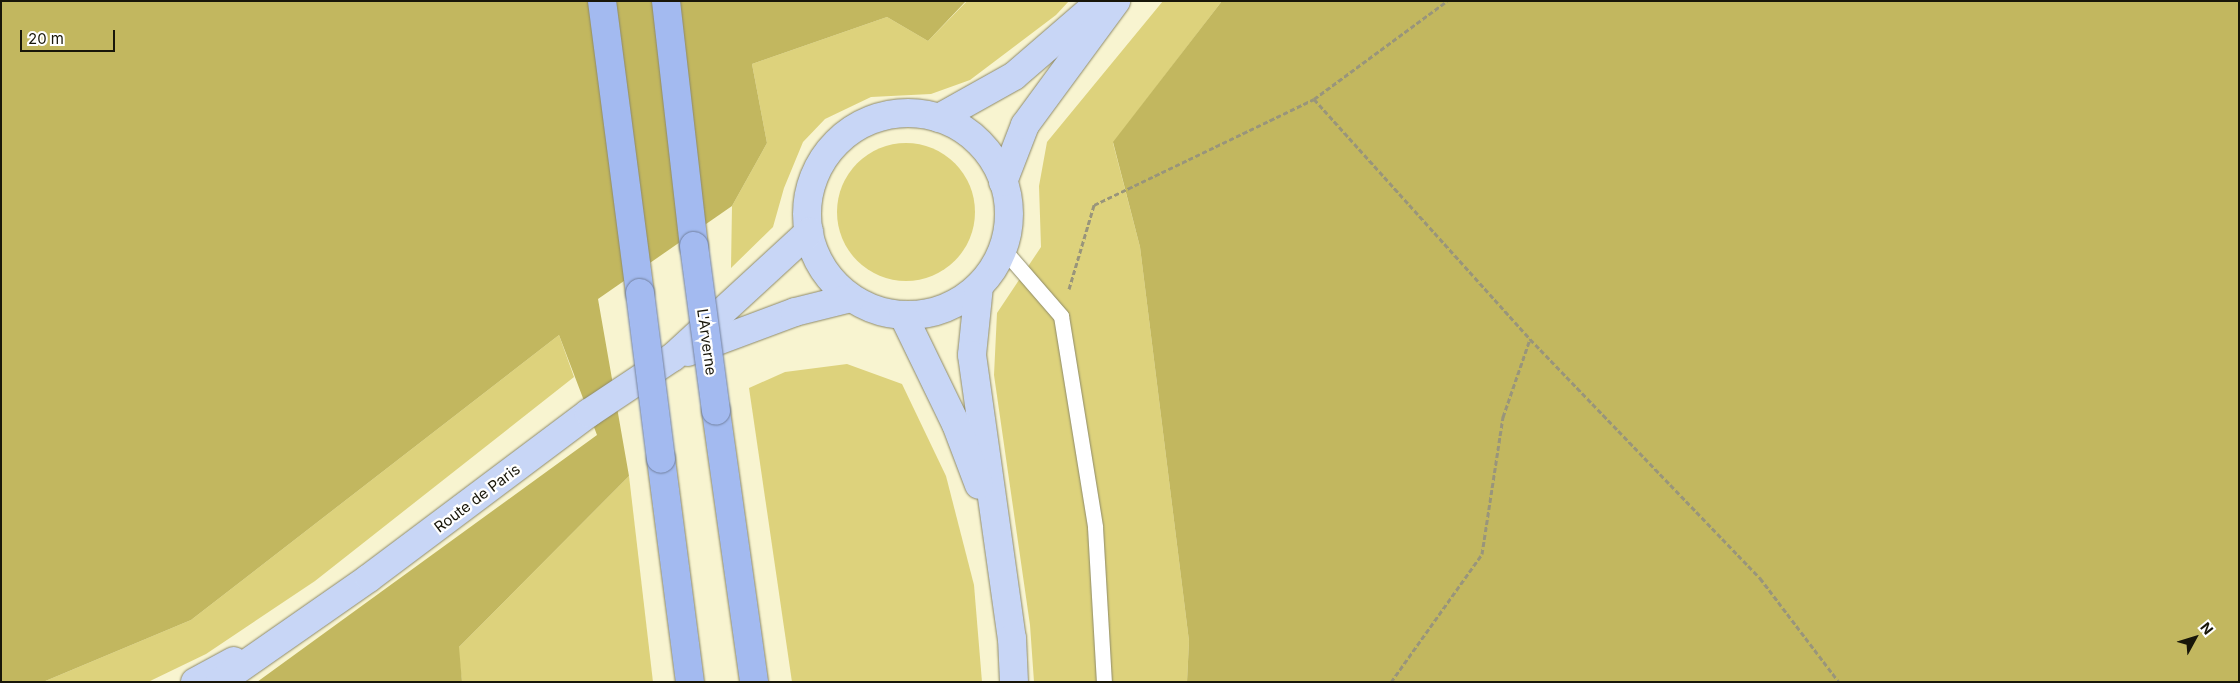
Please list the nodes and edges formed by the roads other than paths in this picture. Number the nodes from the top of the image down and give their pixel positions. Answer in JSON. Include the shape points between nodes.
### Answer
{"nodes":[{"id":1,"x":602,"y":1,"type":"edge"},
{"id":2,"x":666,"y":1,"type":"edge"},
{"id":3,"x":1101,"y":1,"type":"edge"},
{"id":4,"x":1116,"y":1,"type":"edge"},
{"id":5,"x":939,"y":118,"type":"junction"},
{"id":6,"x":1003,"y":182,"type":"junction"},
{"id":7,"x":809,"y":232,"type":"junction"},
{"id":8,"x":1003,"y":249,"type":"junction"},
{"id":9,"x":979,"y":286,"type":"junction"},
{"id":10,"x":851,"y":298,"type":"junction"},
{"id":11,"x":903,"y":315,"type":"junction"},
{"id":12,"x":673,"y":357,"type":"junction"},
{"id":13,"x":997,"y":531,"type":"junction"},
{"id":14,"x":280,"y":638,"type":"junction"},
{"id":15,"x":194,"y":682,"type":"edge"},
{"id":16,"x":220,"y":682,"type":"edge"},
{"id":17,"x":690,"y":682,"type":"edge"},
{"id":18,"x":754,"y":682,"type":"edge"},
{"id":19,"x":1014,"y":682,"type":"edge"},
{"id":20,"x":1104,"y":682,"type":"edge"}],
"edges":[{"from":1,"to":17,"type":"highway","bridge":true},
{"from":2,"to":18,"type":"highway","name":"L'Arverne","bridge":true,"via":[[694,246]]},
{"from":3,"to":5,"type":"main road","via":[[1014,76]]},
{"from":4,"to":6,"type":"main road","via":[[1025,125]]},
{"from":5,"to":6,"type":"main road","via":[[979,142]]},
{"from":5,"to":7,"type":"main road","via":[[898,114],[859,126],[842,138],[817,171],[808,204]]},
{"from":6,"to":8,"type":"main road","via":[[1008,204]]},
{"from":7,"to":10,"type":"main road","via":[[823,269]]},
{"from":7,"to":12,"type":"main road"},
{"from":8,"to":9,"type":"main road"},
{"from":8,"to":20,"type":"lane","via":[[1061,316],[1095,526]]},
{"from":9,"to":11,"type":"main road","via":[[966,297],[936,311]]},
{"from":9,"to":13,"type":"main road","via":[[972,355]]},
{"from":10,"to":11,"type":"main road","via":[[885,313]]},
{"from":10,"to":12,"type":"main road","via":[[795,312]]},
{"from":11,"to":13,"type":"main road","via":[[956,424]]},
{"from":12,"to":14,"type":"main road","name":"Route de Paris","via":[[589,413],[369,578]]},
{"from":13,"to":19,"type":"main road"},
{"from":14,"to":15,"type":"main road"},
{"from":14,"to":16,"type":"main road"}]}
